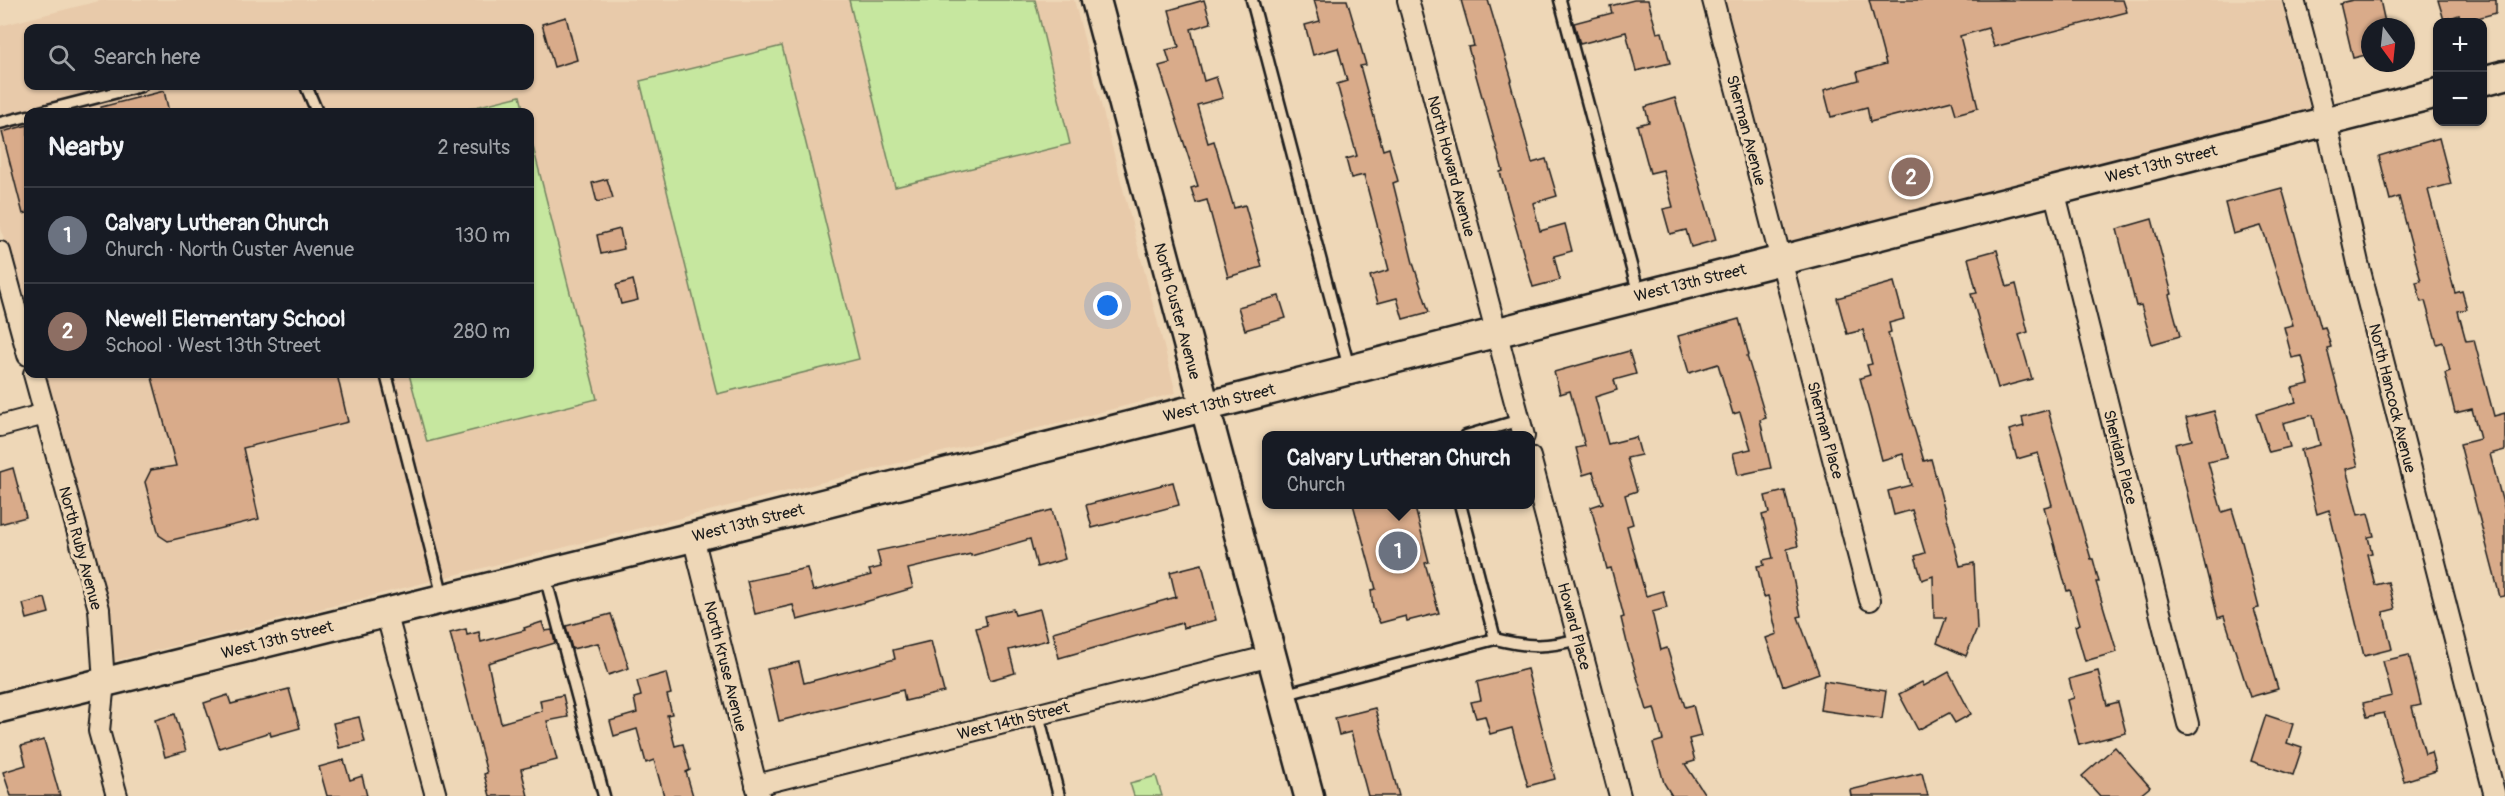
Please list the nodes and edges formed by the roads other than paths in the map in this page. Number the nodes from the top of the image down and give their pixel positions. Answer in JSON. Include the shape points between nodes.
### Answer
{"nodes":[{"id":1,"x":1096,"y":0,"type":"edge"},
{"id":2,"x":1252,"y":0,"type":"edge"},
{"id":3,"x":1408,"y":0,"type":"edge"},
{"id":4,"x":1560,"y":0,"type":"edge"},
{"id":5,"x":1713,"y":0,"type":"edge"},
{"id":6,"x":2294,"y":0,"type":"edge"},
{"id":7,"x":2505,"y":75,"type":"edge"},
{"id":8,"x":2487,"y":80,"type":"edge"},
{"id":9,"x":125,"y":90,"type":"edge"},
{"id":10,"x":308,"y":90,"type":"edge"},
{"id":11,"x":2433,"y":94,"type":"edge"},
{"id":12,"x":56,"y":108,"type":"edge"},
{"id":13,"x":315,"y":108,"type":"edge"},
{"id":14,"x":24,"y":117,"type":"edge"},
{"id":15,"x":2326,"y":121,"type":"junction"},
{"id":16,"x":0,"y":123,"type":"edge"},
{"id":17,"x":2054,"y":190,"type":"junction"},
{"id":18,"x":0,"y":252,"type":"edge"},
{"id":19,"x":1781,"y":259,"type":"junction"},
{"id":20,"x":1639,"y":295,"type":"junction"},
{"id":21,"x":1496,"y":331,"type":"junction"},
{"id":22,"x":24,"y":340,"type":"edge"},
{"id":23,"x":1349,"y":368,"type":"junction"},
{"id":24,"x":35,"y":378,"type":"edge"},
{"id":25,"x":387,"y":378,"type":"edge"},
{"id":26,"x":1203,"y":406,"type":"junction"},
{"id":27,"x":45,"y":414,"type":"junction"},
{"id":28,"x":0,"y":426,"type":"edge"},
{"id":29,"x":1522,"y":428,"type":"edge"},
{"id":30,"x":1498,"y":431,"type":"edge"},
{"id":31,"x":1535,"y":476,"type":"edge"},
{"id":32,"x":1461,"y":509,"type":"edge"},
{"id":33,"x":693,"y":537,"type":"junction"},
{"id":34,"x":544,"y":573,"type":"junction"},
{"id":35,"x":444,"y":598,"type":"junction"},
{"id":36,"x":1870,"y":600,"type":"dead end"},
{"id":37,"x":386,"y":612,"type":"junction"},
{"id":38,"x":1496,"y":639,"type":"junction"},
{"id":39,"x":1578,"y":639,"type":"junction"},
{"id":40,"x":1271,"y":656,"type":"junction"},
{"id":41,"x":104,"y":682,"type":"junction"},
{"id":42,"x":1282,"y":695,"type":"junction"},
{"id":43,"x":0,"y":708,"type":"edge"},
{"id":44,"x":1038,"y":714,"type":"junction"},
{"id":45,"x":2188,"y":724,"type":"dead end"},
{"id":46,"x":757,"y":791,"type":"edge"},
{"id":47,"x":117,"y":796,"type":"edge"},
{"id":48,"x":436,"y":796,"type":"edge"},
{"id":49,"x":604,"y":796,"type":"edge"},
{"id":50,"x":1059,"y":796,"type":"edge"},
{"id":51,"x":1309,"y":796,"type":"edge"},
{"id":52,"x":1620,"y":796,"type":"edge"},
{"id":53,"x":2496,"y":796,"type":"edge"}],
"edges":[{"from":1,"to":26,"type":"main road","name":"North Custer Avenue"},
{"from":2,"to":23,"type":"lane"},
{"from":3,"to":21,"type":"street","name":"North Howard Avenue"},
{"from":4,"to":20,"type":"lane"},
{"from":5,"to":19,"type":"street","name":"Sherman Avenue"},
{"from":6,"to":15,"type":"street","name":"North Hancock Avenue"},
{"from":7,"to":8,"type":"main road"},
{"from":9,"to":12,"type":"lane"},
{"from":10,"to":13,"type":"lane"},
{"from":11,"to":15,"type":"main road","name":"West 13th Street"},
{"from":14,"to":16,"type":"lane"},
{"from":15,"to":17,"type":"main road","name":"West 13th Street"},
{"from":15,"to":53,"type":"street","name":"North Hancock Avenue","via":[[2358,263]]},
{"from":17,"to":19,"type":"main road","name":"West 13th Street"},
{"from":17,"to":45,"type":"street","name":"Sheridan Place"},
{"from":18,"to":22,"type":"street"},
{"from":19,"to":20,"type":"main road","name":"West 13th Street"},
{"from":19,"to":36,"type":"street","name":"Sherman Place"},
{"from":20,"to":21,"type":"main road","name":"West 13th Street"},
{"from":21,"to":23,"type":"main road","name":"West 13th Street"},
{"from":21,"to":29,"type":"street"},
{"from":23,"to":26,"type":"main road","name":"West 13th Street"},
{"from":24,"to":27,"type":"street","name":"North Ruby Avenue"},
{"from":25,"to":35,"type":"lane"},
{"from":26,"to":33,"type":"main road","name":"West 13th Street"},
{"from":26,"to":40,"type":"main road","name":"North Custer Avenue"},
{"from":27,"to":28,"type":"street"},
{"from":27,"to":41,"type":"street","name":"North Ruby Avenue","via":[[99,609]]},
{"from":29,"to":30,"type":"lane"},
{"from":31,"to":39,"type":"street","name":"Howard Place"},
{"from":32,"to":38,"type":"lane"},
{"from":33,"to":34,"type":"main road","name":"West 13th Street"},
{"from":33,"to":46,"type":"street","name":"North Kruse Avenue"},
{"from":34,"to":35,"type":"main road","name":"West 13th Street"},
{"from":34,"to":49,"type":"lane"},
{"from":35,"to":37,"type":"main road","name":"West 13th Street"},
{"from":37,"to":41,"type":"main road","name":"West 13th Street"},
{"from":37,"to":48,"type":"street"},
{"from":38,"to":39,"type":"lane","via":[[1522,646],[1550,647]]},
{"from":38,"to":42,"type":"lane"},
{"from":39,"to":52,"type":"street","name":"Howard Place"},
{"from":40,"to":42,"type":"main road","name":"North Custer Avenue"},
{"from":40,"to":44,"type":"street","name":"West 14th Street"},
{"from":41,"to":43,"type":"main road","name":"West 13th Street"},
{"from":41,"to":47,"type":"street","name":"North Ruby Avenue","via":[[99,731]]},
{"from":42,"to":51,"type":"main road","name":"North Custer Avenue"},
{"from":44,"to":46,"type":"street","name":"West 14th Street"},
{"from":44,"to":50,"type":"lane"}]}
